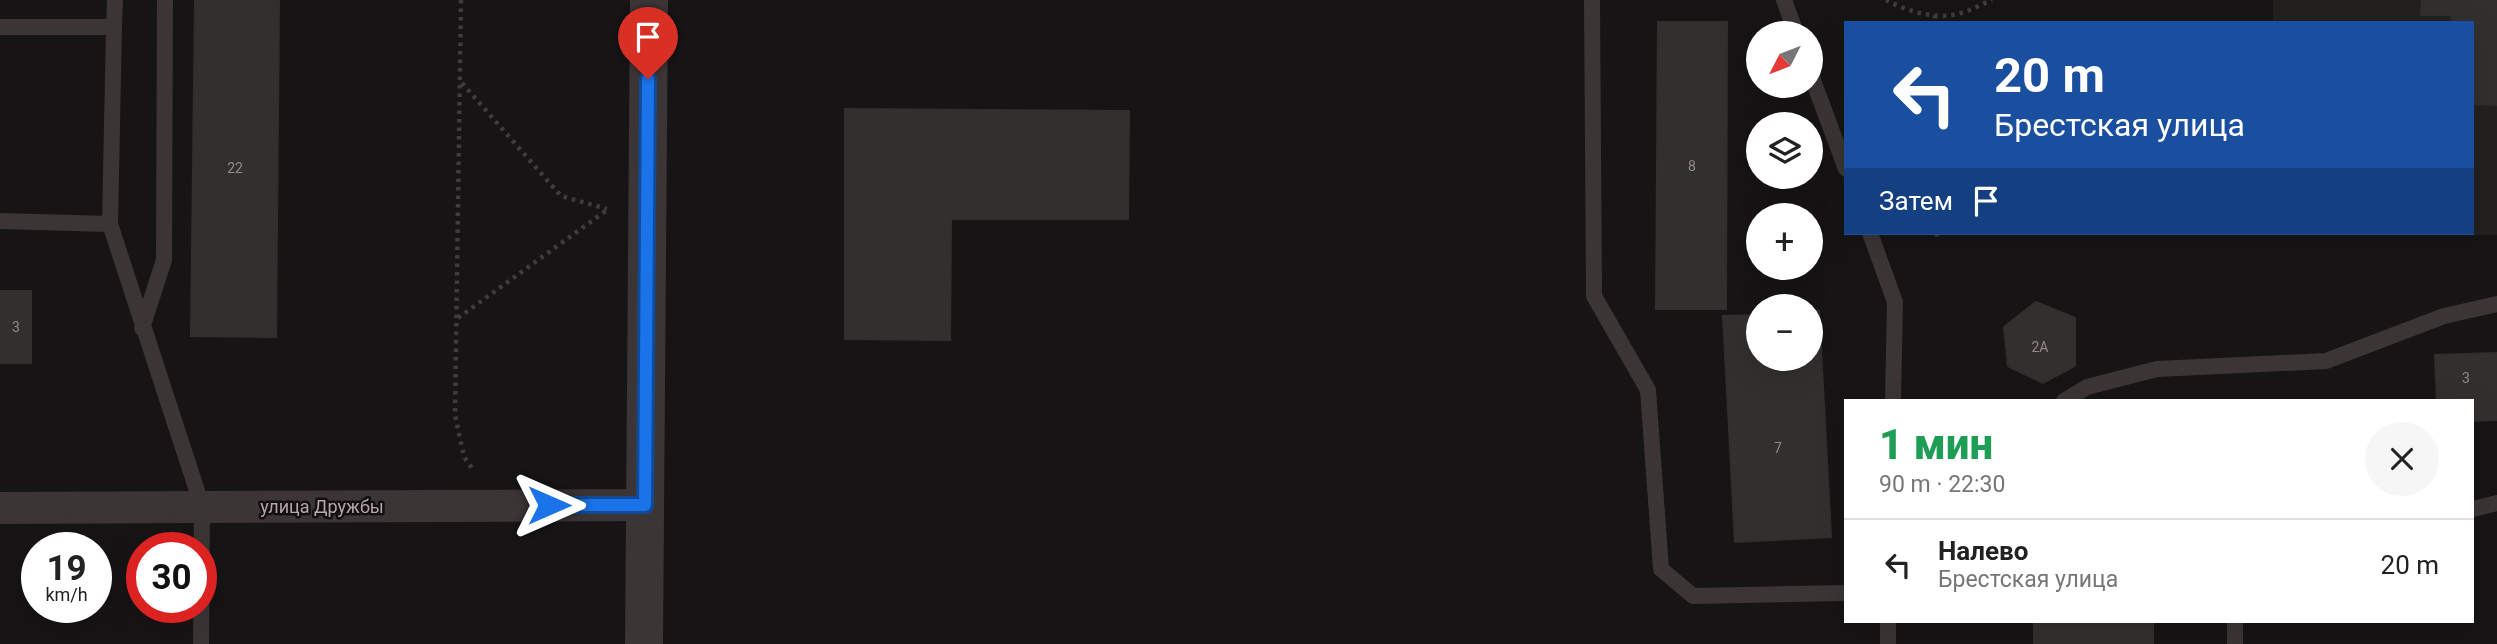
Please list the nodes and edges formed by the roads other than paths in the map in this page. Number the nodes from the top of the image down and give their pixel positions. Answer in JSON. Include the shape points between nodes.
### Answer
{"nodes":[{"id":1,"x":115,"y":0,"type":"edge"},
{"id":2,"x":165,"y":0,"type":"edge"},
{"id":3,"x":649,"y":0,"type":"edge"},
{"id":4,"x":1591,"y":0,"type":"edge"},
{"id":5,"x":1784,"y":0,"type":"edge"},
{"id":6,"x":1792,"y":21,"type":"edge"},
{"id":7,"x":0,"y":27,"type":"edge"},
{"id":8,"x":114,"y":27,"type":"junction"},
{"id":9,"x":1820,"y":98,"type":"edge"},
{"id":10,"x":1844,"y":164,"type":"edge"},
{"id":11,"x":0,"y":221,"type":"edge"},
{"id":12,"x":110,"y":224,"type":"junction"},
{"id":13,"x":1871,"y":235,"type":"edge"},
{"id":14,"x":2497,"y":304,"type":"edge"},
{"id":15,"x":142,"y":328,"type":"junction"},
{"id":16,"x":1893,"y":399,"type":"edge"},
{"id":17,"x":2067,"y":399,"type":"edge"},
{"id":18,"x":2497,"y":503,"type":"edge"},
{"id":19,"x":645,"y":505,"type":"junction"},
{"id":20,"x":202,"y":506,"type":"junction"},
{"id":21,"x":0,"y":508,"type":"edge"},
{"id":22,"x":2474,"y":509,"type":"edge"},
{"id":23,"x":1844,"y":593,"type":"edge"},
{"id":24,"x":1888,"y":623,"type":"edge"},
{"id":25,"x":2235,"y":623,"type":"edge"},
{"id":26,"x":201,"y":644,"type":"edge"},
{"id":27,"x":644,"y":644,"type":"edge"},
{"id":28,"x":1888,"y":644,"type":"edge"},
{"id":29,"x":2235,"y":644,"type":"edge"}],
"edges":[{"from":1,"to":8,"type":"lane"},
{"from":2,"to":15,"type":"lane","via":[[164,260]]},
{"from":3,"to":19,"type":"street"},
{"from":4,"to":23,"type":"lane","via":[[1594,296],[1648,390],[1661,569],[1693,597]]},
{"from":5,"to":6,"type":"lane"},
{"from":7,"to":8,"type":"lane"},
{"from":8,"to":12,"type":"lane"},
{"from":9,"to":10,"type":"lane"},
{"from":11,"to":12,"type":"lane"},
{"from":12,"to":15,"type":"lane"},
{"from":13,"to":16,"type":"lane","via":[[1895,302]]},
{"from":14,"to":17,"type":"lane","via":[[2444,316],[2326,361],[2157,369],[2087,387]]},
{"from":15,"to":20,"type":"lane"},
{"from":18,"to":22,"type":"lane"},
{"from":19,"to":20,"type":"street","name":"улица Дружбы"},
{"from":19,"to":27,"type":"street"},
{"from":20,"to":21,"type":"street","name":"улица Дружбы"},
{"from":20,"to":26,"type":"lane"},
{"from":24,"to":28,"type":"lane"},
{"from":25,"to":29,"type":"lane"}]}
